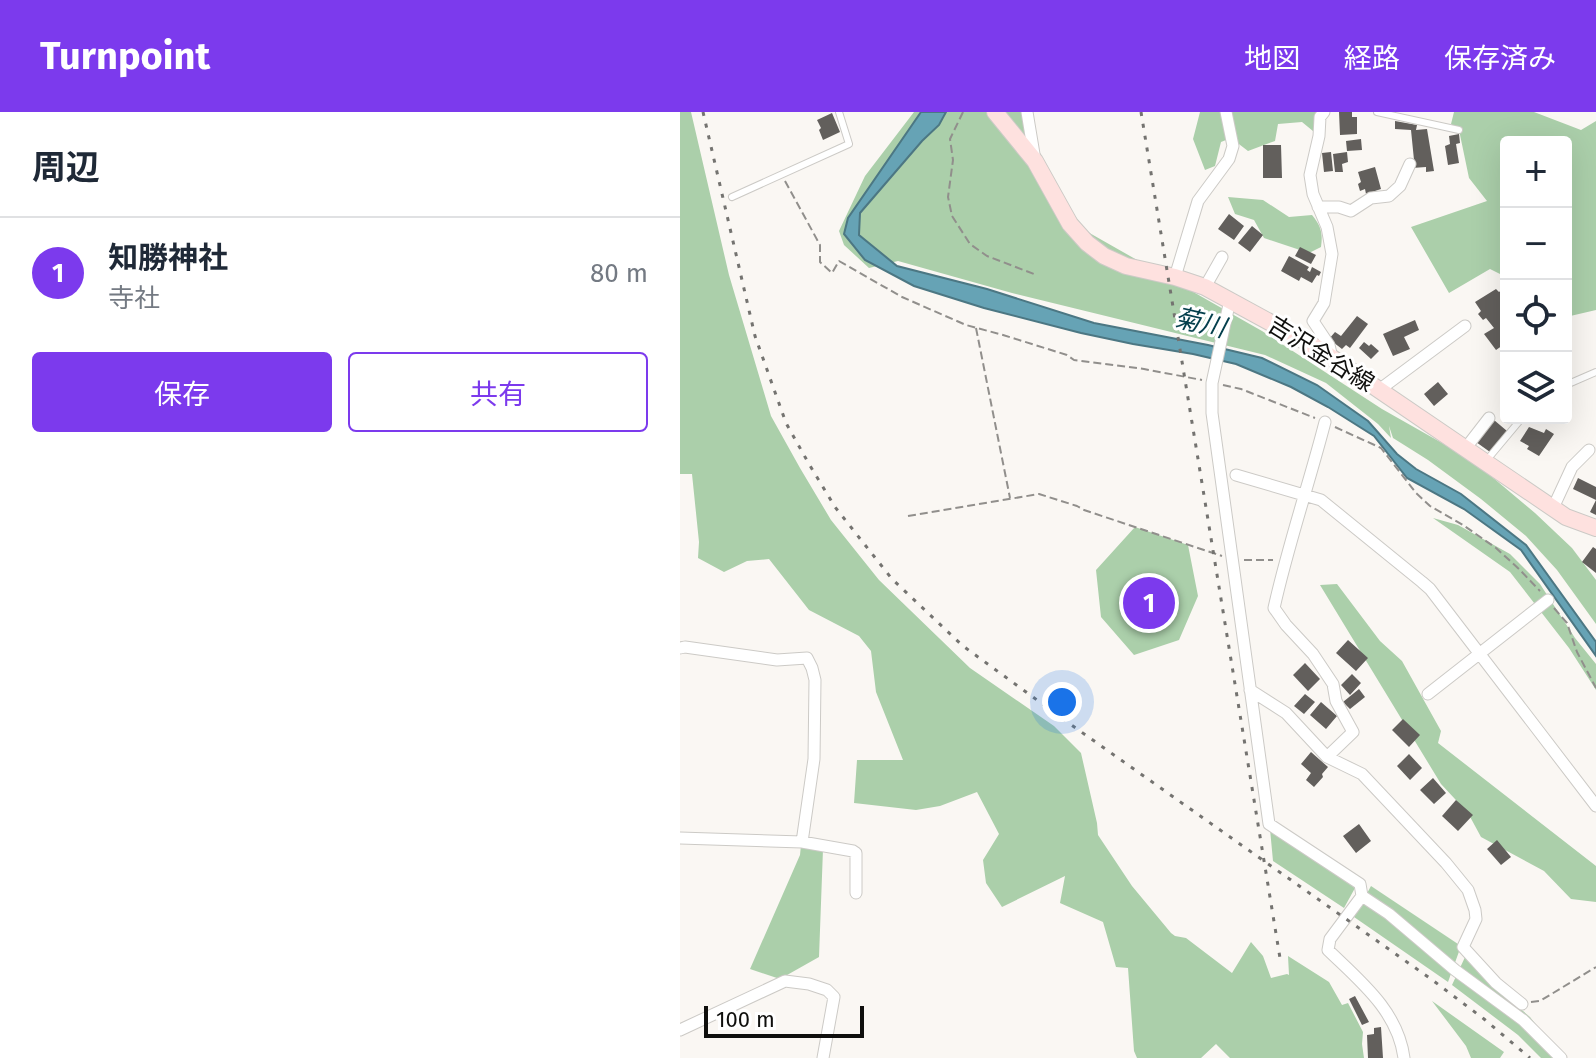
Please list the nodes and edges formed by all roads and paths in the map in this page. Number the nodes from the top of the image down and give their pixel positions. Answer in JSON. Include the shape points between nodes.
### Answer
{"nodes":[{"id":1,"x":839,"y":112,"type":"edge"},
{"id":2,"x":963,"y":112,"type":"edge"},
{"id":3,"x":995,"y":112,"type":"edge"},
{"id":4,"x":1027,"y":112,"type":"edge"},
{"id":5,"x":1226,"y":112,"type":"edge"},
{"id":6,"x":1324,"y":112,"type":"edge"},
{"id":7,"x":1377,"y":112,"type":"edge"},
{"id":8,"x":1459,"y":130,"type":"dead end"},
{"id":9,"x":1035,"y":161,"type":"junction"},
{"id":10,"x":1410,"y":164,"type":"dead end"},
{"id":11,"x":781,"y":175,"type":"junction"},
{"id":12,"x":732,"y":197,"type":"dead end"},
{"id":13,"x":1318,"y":207,"type":"junction"},
{"id":14,"x":1222,"y":257,"type":"dead end"},
{"id":15,"x":1034,"y":274,"type":"dead end"},
{"id":16,"x":1175,"y":277,"type":"junction"},
{"id":17,"x":1205,"y":287,"type":"junction"},
{"id":18,"x":1230,"y":300,"type":"junction"},
{"id":19,"x":1465,"y":326,"type":"dead end"},
{"id":20,"x":976,"y":328,"type":"junction"},
{"id":21,"x":1332,"y":358,"type":"junction"},
{"id":22,"x":1596,"y":372,"type":"edge"},
{"id":23,"x":1572,"y":382,"type":"edge"},
{"id":24,"x":1212,"y":383,"type":"junction"},
{"id":25,"x":1379,"y":390,"type":"junction"},
{"id":26,"x":1489,"y":418,"type":"dead end"},
{"id":27,"x":1325,"y":422,"type":"junction"},
{"id":28,"x":1517,"y":424,"type":"edge"},
{"id":29,"x":1465,"y":449,"type":"junction"},
{"id":30,"x":1589,"y":450,"type":"dead end"},
{"id":31,"x":1485,"y":462,"type":"junction"},
{"id":32,"x":1236,"y":475,"type":"dead end"},
{"id":33,"x":1305,"y":495,"type":"junction"},
{"id":34,"x":1010,"y":499,"type":"junction"},
{"id":35,"x":1553,"y":508,"type":"junction"},
{"id":36,"x":908,"y":516,"type":"dead end"},
{"id":37,"x":1596,"y":528,"type":"edge"},
{"id":38,"x":1233,"y":560,"type":"junction"},
{"id":39,"x":1283,"y":567,"type":"junction"},
{"id":40,"x":1548,"y":600,"type":"junction"},
{"id":41,"x":680,"y":648,"type":"edge"},
{"id":42,"x":1480,"y":654,"type":"junction"},
{"id":43,"x":1596,"y":688,"type":"edge"},
{"id":44,"x":1250,"y":690,"type":"junction"},
{"id":45,"x":1428,"y":694,"type":"dead end"},
{"id":46,"x":1327,"y":757,"type":"junction"},
{"id":47,"x":1596,"y":806,"type":"edge"},
{"id":48,"x":680,"y":838,"type":"edge"},
{"id":49,"x":802,"y":842,"type":"junction"},
{"id":50,"x":856,"y":893,"type":"dead end"},
{"id":51,"x":1362,"y":896,"type":"junction"},
{"id":52,"x":1596,"y":967,"type":"edge"},
{"id":53,"x":1522,"y":1004,"type":"joint"},
{"id":54,"x":680,"y":1030,"type":"edge"},
{"id":55,"x":823,"y":1058,"type":"edge"},
{"id":56,"x":1404,"y":1058,"type":"edge"},
{"id":57,"x":1561,"y":1058,"type":"edge"}],
"edges":[{"from":1,"to":11,"type":"lane","via":[[849,144]]},
{"from":2,"to":15,"type":"path","via":[[950,139],[952,216],[970,244]]},
{"from":3,"to":9,"type":"main road","name":"吉沢金谷線"},
{"from":4,"to":9,"type":"street"},
{"from":5,"to":16,"type":"street","via":[[1233,146],[1229,159],[1198,201]]},
{"from":6,"to":13,"type":"street","via":[[1310,175]]},
{"from":7,"to":8,"type":"lane"},
{"from":9,"to":16,"type":"main road","name":"吉沢金谷線","via":[[1070,224],[1087,243],[1126,266]]},
{"from":10,"to":13,"type":"street","via":[[1389,196],[1371,198],[1351,211]]},
{"from":11,"to":12,"type":"lane"},
{"from":11,"to":20,"type":"path","via":[[820,245],[820,262],[832,273],[839,261],[902,297]]},
{"from":13,"to":21,"type":"street","via":[[1332,254],[1324,303],[1313,321]]},
{"from":14,"to":17,"type":"street"},
{"from":16,"to":17,"type":"main road","name":"吉沢金谷線"},
{"from":17,"to":18,"type":"main road","name":"吉沢金谷線"},
{"from":18,"to":21,"type":"main road","name":"吉沢金谷線"},
{"from":18,"to":24,"type":"street"},
{"from":19,"to":25,"type":"street"},
{"from":20,"to":24,"type":"path","via":[[1074,360]]},
{"from":20,"to":34,"type":"path"},
{"from":21,"to":25,"type":"main road","name":"吉沢金谷線"},
{"from":22,"to":23,"type":"lane"},
{"from":24,"to":27,"type":"path"},
{"from":24,"to":38,"type":"street"},
{"from":25,"to":29,"type":"main road","name":"吉沢金谷線"},
{"from":26,"to":29,"type":"street"},
{"from":27,"to":33,"type":"street"},
{"from":27,"to":40,"type":"path","via":[[1381,448],[1430,506],[1496,548]]},
{"from":28,"to":31,"type":"lane"},
{"from":29,"to":31,"type":"main road","name":"吉沢金谷線"},
{"from":30,"to":35,"type":"street","via":[[1572,467]]},
{"from":31,"to":35,"type":"main road","name":"吉沢金谷線"},
{"from":32,"to":33,"type":"street"},
{"from":33,"to":39,"type":"street"},
{"from":33,"to":42,"type":"street","via":[[1336,510],[1422,582]]},
{"from":34,"to":36,"type":"path"},
{"from":34,"to":38,"type":"path","via":[[1039,494]]},
{"from":35,"to":37,"type":"main road","name":"吉沢金谷線"},
{"from":38,"to":39,"type":"path","via":[[1273,560]]},
{"from":38,"to":44,"type":"street"},
{"from":39,"to":46,"type":"street","via":[[1274,608],[1333,684],[1353,732]]},
{"from":40,"to":42,"type":"street"},
{"from":40,"to":43,"type":"path","via":[[1567,623]]},
{"from":41,"to":49,"type":"street","via":[[777,660],[807,658],[815,680],[814,759]]},
{"from":42,"to":45,"type":"street"},
{"from":42,"to":47,"type":"street"},
{"from":44,"to":46,"type":"street","via":[[1286,713]]},
{"from":44,"to":51,"type":"street","via":[[1269,824],[1360,884]]},
{"from":46,"to":53,"type":"street","via":[[1362,774],[1468,890],[1476,919],[1463,947]]},
{"from":48,"to":49,"type":"street"},
{"from":49,"to":50,"type":"street","via":[[856,853]]},
{"from":51,"to":56,"type":"street","via":[[1330,939],[1328,950],[1384,1006]]},
{"from":51,"to":57,"type":"street","via":[[1523,1020]]},
{"from":52,"to":53,"type":"path","via":[[1540,1001]]},
{"from":54,"to":55,"type":"street","via":[[785,981],[801,982],[834,997]]}]}
